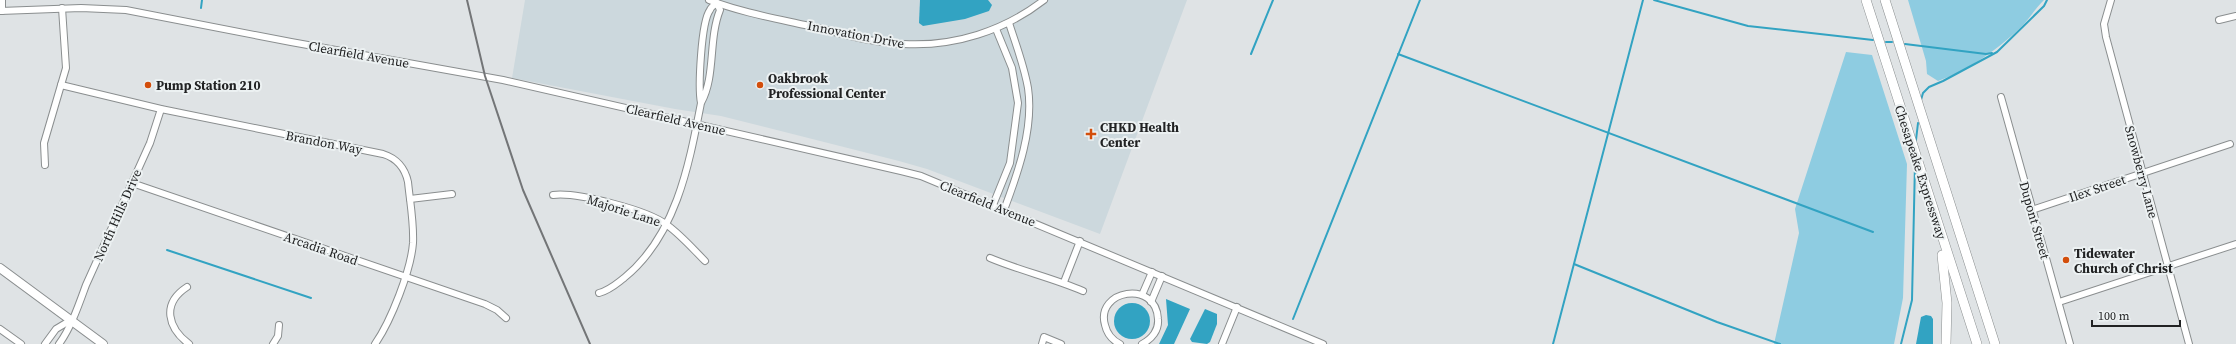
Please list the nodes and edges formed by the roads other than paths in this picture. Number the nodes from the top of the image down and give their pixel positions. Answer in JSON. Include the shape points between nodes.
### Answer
{"nodes":[{"id":1,"x":2,"y":0,"type":"edge"},
{"id":2,"x":709,"y":0,"type":"edge"},
{"id":3,"x":1044,"y":0,"type":"edge"},
{"id":4,"x":1866,"y":0,"type":"edge"},
{"id":5,"x":1885,"y":0,"type":"edge"},
{"id":6,"x":2111,"y":0,"type":"edge"},
{"id":7,"x":717,"y":2,"type":"edge"},
{"id":8,"x":62,"y":8,"type":"junction"},
{"id":9,"x":1,"y":11,"type":"edge"},
{"id":10,"x":2236,"y":16,"type":"edge"},
{"id":11,"x":2219,"y":20,"type":"dead end"},
{"id":12,"x":1009,"y":23,"type":"junction"},
{"id":13,"x":996,"y":28,"type":"junction"},
{"id":14,"x":61,"y":85,"type":"junction"},
{"id":15,"x":2001,"y":97,"type":"dead end"},
{"id":16,"x":701,"y":103,"type":"junction"},
{"id":17,"x":161,"y":109,"type":"junction"},
{"id":18,"x":697,"y":124,"type":"junction"},
{"id":19,"x":2230,"y":144,"type":"dead end"},
{"id":20,"x":1917,"y":161,"type":"junction"},
{"id":21,"x":45,"y":165,"type":"dead end"},
{"id":22,"x":2142,"y":172,"type":"junction"},
{"id":23,"x":132,"y":183,"type":"junction"},
{"id":24,"x":452,"y":194,"type":"dead end"},
{"id":25,"x":553,"y":195,"type":"dead end"},
{"id":26,"x":410,"y":199,"type":"junction"},
{"id":27,"x":993,"y":205,"type":"junction"},
{"id":28,"x":1004,"y":210,"type":"junction"},
{"id":29,"x":2032,"y":210,"type":"junction"},
{"id":30,"x":667,"y":224,"type":"junction"},
{"id":31,"x":1080,"y":242,"type":"junction"},
{"id":32,"x":2236,"y":244,"type":"edge"},
{"id":33,"x":990,"y":258,"type":"dead end"},
{"id":34,"x":705,"y":261,"type":"dead end"},
{"id":35,"x":2167,"y":266,"type":"junction"},
{"id":36,"x":0,"y":268,"type":"edge"},
{"id":37,"x":1152,"y":272,"type":"junction"},
{"id":38,"x":404,"y":276,"type":"junction"},
{"id":39,"x":1162,"y":276,"type":"junction"},
{"id":40,"x":1064,"y":282,"type":"junction"},
{"id":41,"x":187,"y":287,"type":"dead end"},
{"id":42,"x":1083,"y":291,"type":"dead end"},
{"id":43,"x":599,"y":293,"type":"dead end"},
{"id":44,"x":1142,"y":295,"type":"junction"},
{"id":45,"x":1151,"y":302,"type":"junction"},
{"id":46,"x":2058,"y":302,"type":"junction"},
{"id":47,"x":1237,"y":307,"type":"junction"},
{"id":48,"x":506,"y":318,"type":"dead end"},
{"id":49,"x":71,"y":320,"type":"junction"},
{"id":50,"x":280,"y":325,"type":"dead end"},
{"id":51,"x":0,"y":329,"type":"edge"},
{"id":52,"x":1116,"y":343,"type":"edge"},
{"id":53,"x":20,"y":344,"type":"edge"},
{"id":54,"x":45,"y":344,"type":"edge"},
{"id":55,"x":59,"y":344,"type":"edge"},
{"id":56,"x":103,"y":344,"type":"edge"},
{"id":57,"x":189,"y":344,"type":"edge"},
{"id":58,"x":273,"y":344,"type":"edge"},
{"id":59,"x":375,"y":344,"type":"edge"},
{"id":60,"x":1042,"y":344,"type":"edge"},
{"id":61,"x":1061,"y":344,"type":"edge"},
{"id":62,"x":1142,"y":344,"type":"edge"},
{"id":63,"x":1222,"y":344,"type":"edge"},
{"id":64,"x":1323,"y":344,"type":"edge"},
{"id":65,"x":1946,"y":344,"type":"edge"},
{"id":66,"x":1977,"y":344,"type":"edge"},
{"id":67,"x":1995,"y":344,"type":"edge"},
{"id":68,"x":2070,"y":344,"type":"edge"},
{"id":69,"x":2189,"y":344,"type":"edge"}],
"edges":[{"from":1,"to":9,"type":"street"},
{"from":2,"to":7,"type":"street","name":"Innovation Drive"},
{"from":3,"to":12,"type":"street","name":"Innovation Drive"},
{"from":4,"to":20,"type":"highway","name":"Chesapeake Expressway"},
{"from":5,"to":67,"type":"highway","name":"Chesapeake Expressway"},
{"from":6,"to":22,"type":"street","name":"Snowberry Lane","via":[[2104,32]]},
{"from":7,"to":13,"type":"street","name":"Innovation Drive","via":[[822,29],[902,44],[940,44]]},
{"from":7,"to":16,"type":"street","via":[[720,10],[714,33],[706,94]]},
{"from":7,"to":16,"type":"street","via":[[709,10],[704,38],[699,93]]},
{"from":8,"to":9,"type":"street","name":"Clearfield Avenue"},
{"from":8,"to":14,"type":"street","via":[[66,68]]},
{"from":8,"to":18,"type":"street","name":"Clearfield Avenue","via":[[126,10],[484,76]]},
{"from":10,"to":11,"type":"street"},
{"from":12,"to":13,"type":"street","name":"Innovation Drive"},
{"from":12,"to":28,"type":"street","via":[[1024,65],[1029,103],[1022,162]]},
{"from":13,"to":27,"type":"street","via":[[1012,68],[1018,103],[1010,163]]},
{"from":14,"to":17,"type":"street","name":"Brandon Way"},
{"from":14,"to":21,"type":"street","via":[[44,146]]},
{"from":15,"to":29,"type":"street","name":"Dupont Street"},
{"from":16,"to":18,"type":"street"},
{"from":17,"to":23,"type":"street","name":"North Hills Drive","via":[[150,143]]},
{"from":17,"to":26,"type":"street","name":"Brandon Way","via":[[390,156],[405,172]]},
{"from":18,"to":27,"type":"street","name":"Clearfield Avenue","via":[[922,176]]},
{"from":18,"to":30,"type":"street","via":[[679,193]]},
{"from":19,"to":22,"type":"street","name":"Ilex Street"},
{"from":20,"to":65,"type":"highway","via":[[1945,269],[1948,316]]},
{"from":20,"to":66,"type":"highway","name":"Chesapeake Expressway"},
{"from":22,"to":29,"type":"street","name":"Ilex Street"},
{"from":22,"to":35,"type":"street","name":"Snowberry Lane"},
{"from":23,"to":38,"type":"street","name":"Arcadia Road"},
{"from":23,"to":49,"type":"street","name":"North Hills Drive"},
{"from":24,"to":26,"type":"street"},
{"from":25,"to":30,"type":"street","name":"Majorie Lane","via":[[572,194],[613,204]]},
{"from":26,"to":38,"type":"street","name":"Brandon Way","via":[[413,244]]},
{"from":27,"to":28,"type":"street","name":"Clearfield Avenue"},
{"from":28,"to":31,"type":"street","name":"Clearfield Avenue"},
{"from":29,"to":46,"type":"street","name":"Dupont Street"},
{"from":30,"to":34,"type":"street","name":"Majorie Lane"},
{"from":30,"to":43,"type":"street","via":[[652,250],[636,268],[608,291]]},
{"from":31,"to":37,"type":"street","name":"Clearfield Avenue"},
{"from":31,"to":40,"type":"street"},
{"from":32,"to":35,"type":"street"},
{"from":33,"to":40,"type":"street","via":[[1018,270]]},
{"from":35,"to":46,"type":"street"},
{"from":35,"to":69,"type":"street","name":"Snowberry Lane"},
{"from":36,"to":49,"type":"main road"},
{"from":37,"to":39,"type":"street","name":"Clearfield Avenue"},
{"from":37,"to":44,"type":"street"},
{"from":38,"to":48,"type":"street","name":"Arcadia Road","via":[[485,304]]},
{"from":38,"to":59,"type":"street","name":"Brandon Way","via":[[388,322]]},
{"from":39,"to":45,"type":"street"},
{"from":39,"to":47,"type":"street","name":"Clearfield Avenue"},
{"from":40,"to":42,"type":"street"},
{"from":41,"to":57,"type":"street","via":[[173,302],[170,316],[174,330]]},
{"from":44,"to":45,"type":"street"},
{"from":44,"to":52,"type":"street","via":[[1122,294],[1108,305],[1104,322],[1106,330]]},
{"from":45,"to":62,"type":"street","via":[[1158,313],[1158,322],[1151,338]]},
{"from":46,"to":68,"type":"street","name":"Dupont Street"},
{"from":47,"to":63,"type":"street"},
{"from":47,"to":64,"type":"street","name":"Clearfield Avenue"},
{"from":49,"to":54,"type":"street","via":[[56,329]]},
{"from":49,"to":55,"type":"street","name":"North Hills Drive"},
{"from":49,"to":56,"type":"main road"},
{"from":50,"to":58,"type":"street"},
{"from":51,"to":53,"type":"street"},
{"from":60,"to":61,"type":"street","via":[[1044,337]]}]}
